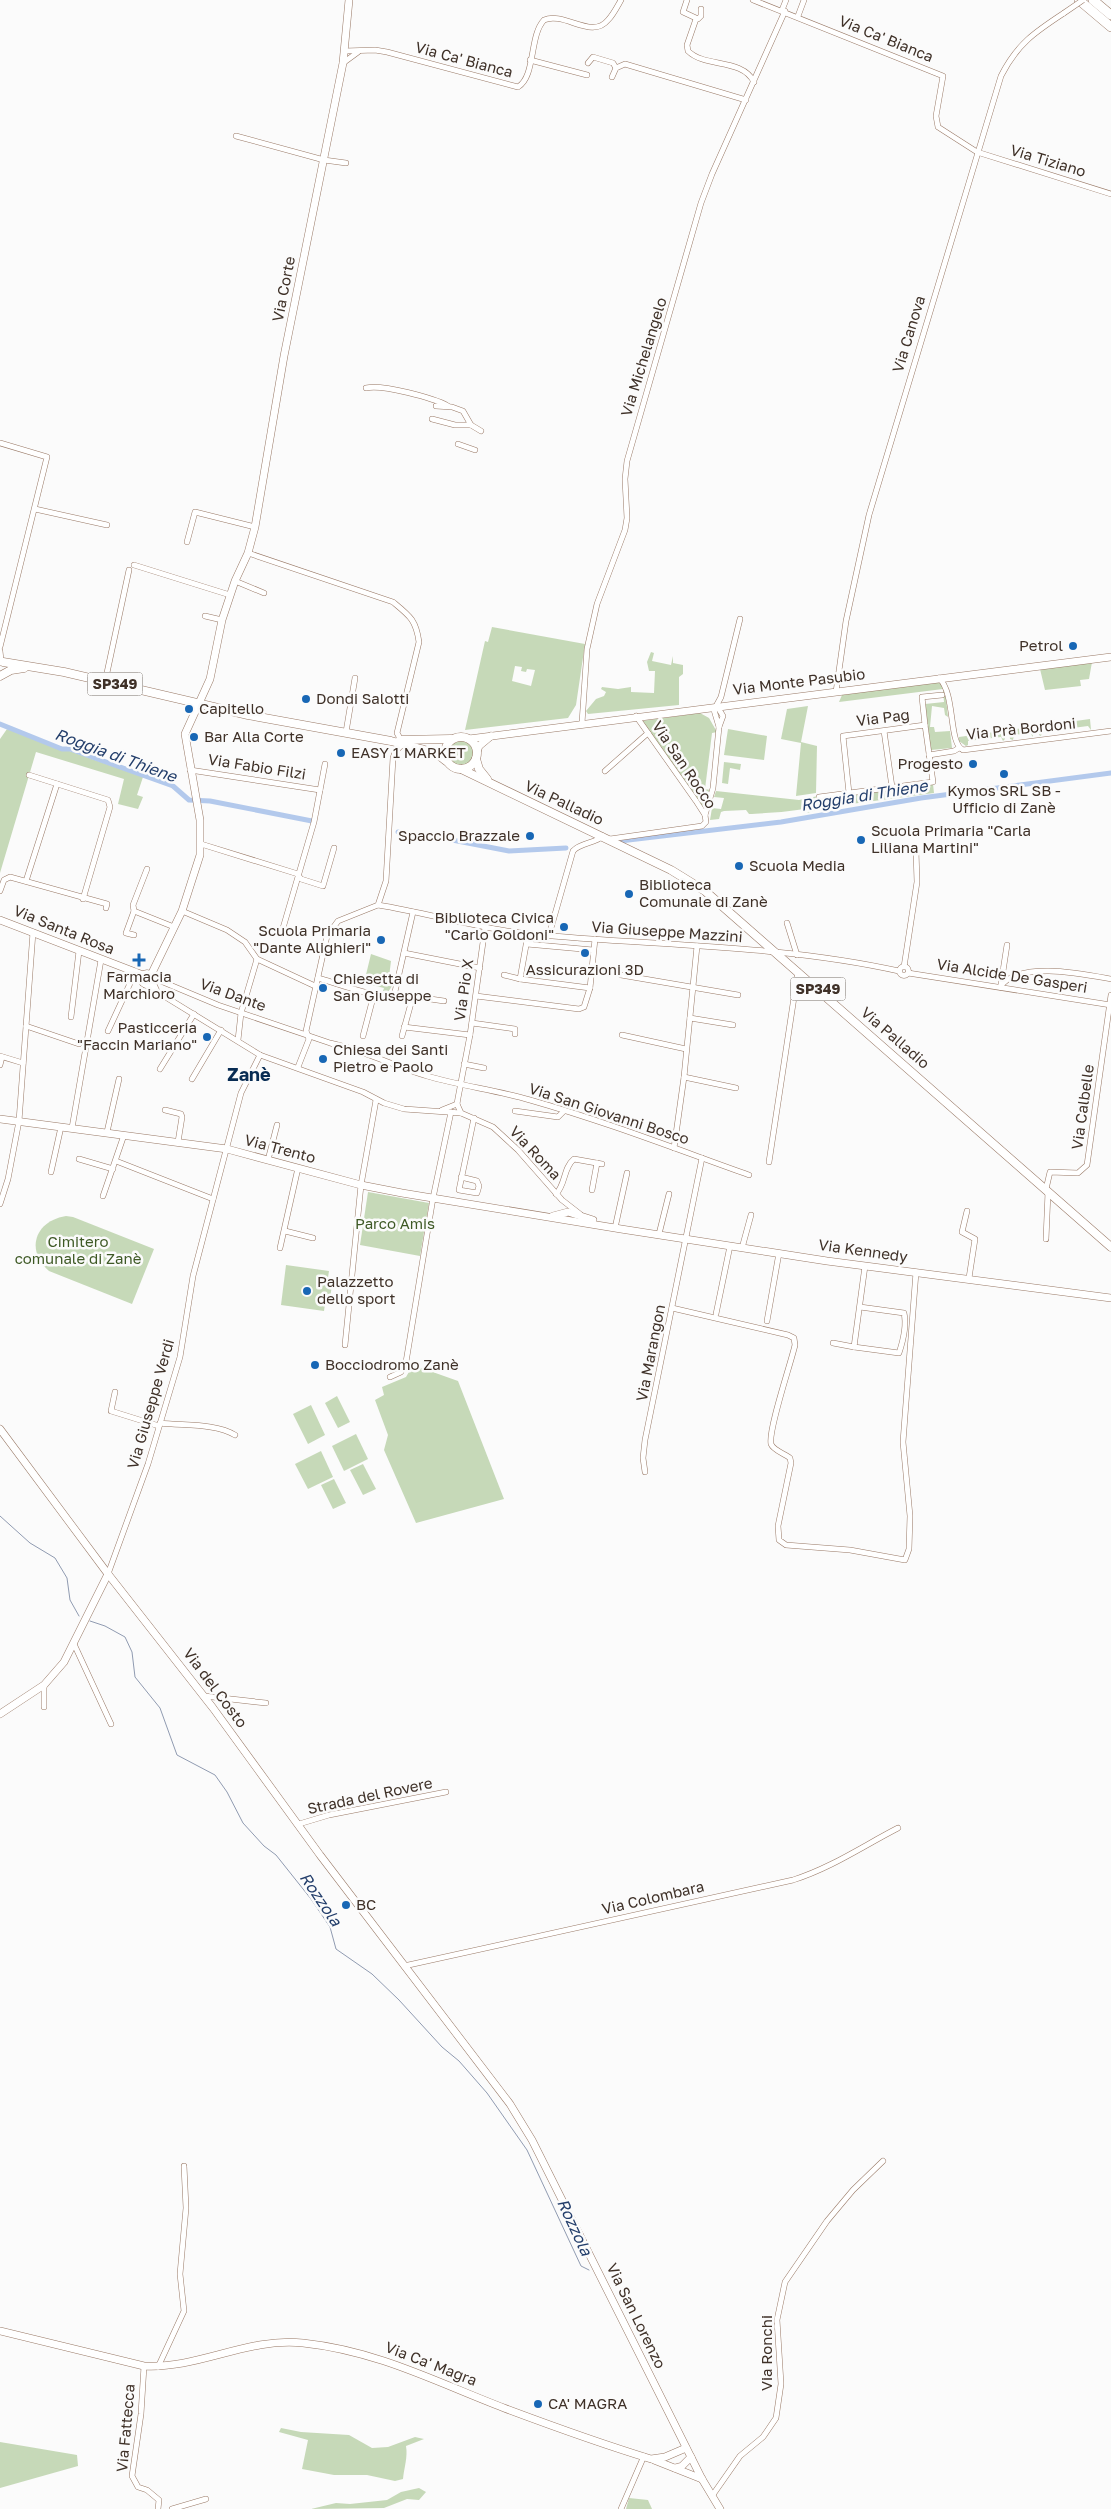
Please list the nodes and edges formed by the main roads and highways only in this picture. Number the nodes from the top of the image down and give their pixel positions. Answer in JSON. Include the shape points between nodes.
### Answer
{"nodes":[{"id":1,"x":1078,"y":0,"type":"edge"},
{"id":2,"x":1093,"y":0,"type":"edge"},
{"id":3,"x":1111,"y":15,"type":"edge"},
{"id":4,"x":1111,"y":27,"type":"edge"},
{"id":5,"x":1,"y":660,"type":"edge"},
{"id":6,"x":33,"y":666,"type":"junction"},
{"id":7,"x":1,"y":675,"type":"edge"},
{"id":8,"x":451,"y":739,"type":"junction"},
{"id":9,"x":433,"y":740,"type":"junction"},
{"id":10,"x":405,"y":742,"type":"junction"},
{"id":11,"x":428,"y":750,"type":"junction"},
{"id":12,"x":476,"y":756,"type":"junction"},
{"id":13,"x":446,"y":761,"type":"junction"},
{"id":14,"x":461,"y":769,"type":"junction"},
{"id":15,"x":490,"y":783,"type":"junction"},
{"id":16,"x":1111,"y":1247,"type":"edge"}],
"edges":[{"from":1,"to":4,"type":"highway"},
{"from":2,"to":3,"type":"highway"},
{"from":5,"to":6,"type":"main road","number":"SP349"},
{"from":5,"to":7,"type":"main road","via":[[5,669]]},
{"from":6,"to":7,"type":"main road","number":"SP349"},
{"from":6,"to":10,"type":"main road","number":"SP349","via":[[198,704]]},
{"from":8,"to":9,"type":"main road","number":"SP349"},
{"from":8,"to":12,"type":"main road","number":"SP349","via":[[460,736],[469,739],[473,742]]},
{"from":8,"to":13,"type":"main road","via":[[445,747]]},
{"from":9,"to":10,"type":"main road","number":"SP349"},
{"from":9,"to":11,"type":"main road"},
{"from":10,"to":11,"type":"main road","number":"SP349"},
{"from":11,"to":13,"type":"main road","number":"SP349"},
{"from":12,"to":14,"type":"main road","via":[[470,766]]},
{"from":12,"to":15,"type":"main road","via":[[479,769]]},
{"from":13,"to":14,"type":"main road","number":"SP349"},
{"from":14,"to":15,"type":"main road","number":"SP349"},
{"from":15,"to":16,"type":"main road","name":"Via Palladio","number":"SP349","via":[[671,870],[705,891]]}]}
